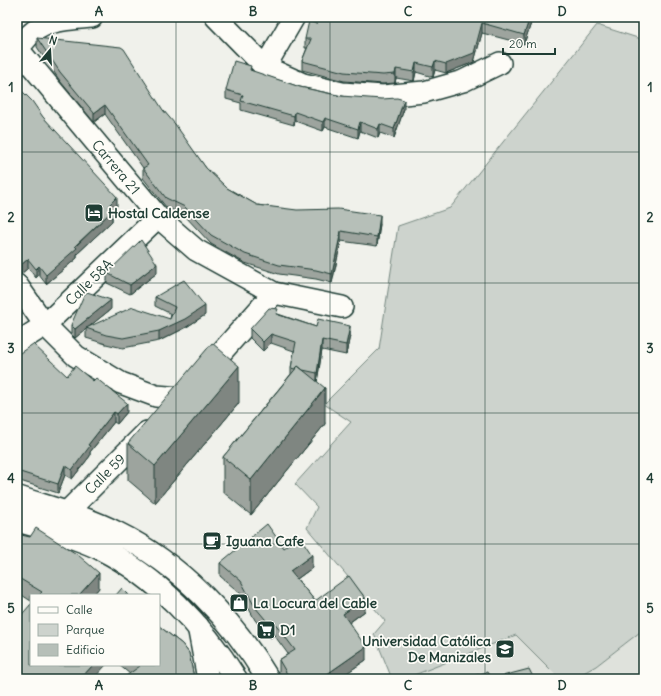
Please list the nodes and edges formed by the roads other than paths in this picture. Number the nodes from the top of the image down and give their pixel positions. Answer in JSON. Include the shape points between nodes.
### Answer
{"nodes":[{"id":1,"x":92,"y":17,"type":"edge"},
{"id":2,"x":216,"y":17,"type":"edge"},
{"id":3,"x":294,"y":17,"type":"edge"},
{"id":4,"x":17,"y":50,"type":"edge"},
{"id":5,"x":500,"y":63,"type":"dead end"},
{"id":6,"x":265,"y":67,"type":"junction"},
{"id":7,"x":158,"y":217,"type":"junction"},
{"id":8,"x":17,"y":285,"type":"edge"},
{"id":9,"x":274,"y":293,"type":"junction"},
{"id":10,"x":342,"y":307,"type":"dead end"},
{"id":11,"x":45,"y":325,"type":"junction"},
{"id":12,"x":17,"y":343,"type":"edge"},
{"id":13,"x":181,"y":398,"type":"junction"},
{"id":14,"x":17,"y":497,"type":"edge"},
{"id":15,"x":66,"y":513,"type":"junction"},
{"id":16,"x":17,"y":520,"type":"edge"},
{"id":17,"x":198,"y":626,"type":"junction"},
{"id":18,"x":208,"y":679,"type":"edge"},
{"id":19,"x":236,"y":679,"type":"edge"},
{"id":20,"x":268,"y":679,"type":"edge"}],
"edges":[{"from":1,"to":4,"type":"street","via":[[56,21],[36,28]]},
{"from":2,"to":6,"type":"street"},
{"from":3,"to":6,"type":"street"},
{"from":4,"to":7,"type":"street","name":"Carrera 21"},
{"from":5,"to":6,"type":"street","via":[[463,81],[424,92],[383,96],[336,92],[302,84]]},
{"from":7,"to":9,"type":"street","name":"Carrera 21","via":[[196,250]]},
{"from":7,"to":11,"type":"street","name":"Calle 58A"},
{"from":8,"to":11,"type":"street"},
{"from":9,"to":10,"type":"street","name":"Carrera 21"},
{"from":9,"to":13,"type":"street","name":"Calle 59"},
{"from":11,"to":12,"type":"street","name":"Calle 58A"},
{"from":11,"to":13,"type":"street","via":[[76,356],[121,383],[156,396]]},
{"from":13,"to":15,"type":"street","name":"Calle 59"},
{"from":14,"to":15,"type":"main road"},
{"from":15,"to":20,"type":"main road","via":[[117,532],[154,554],[184,578],[236,633]]},
{"from":16,"to":17,"type":"main road","via":[[101,549],[160,589]]},
{"from":17,"to":18,"type":"street"},
{"from":17,"to":19,"type":"main road"}]}
